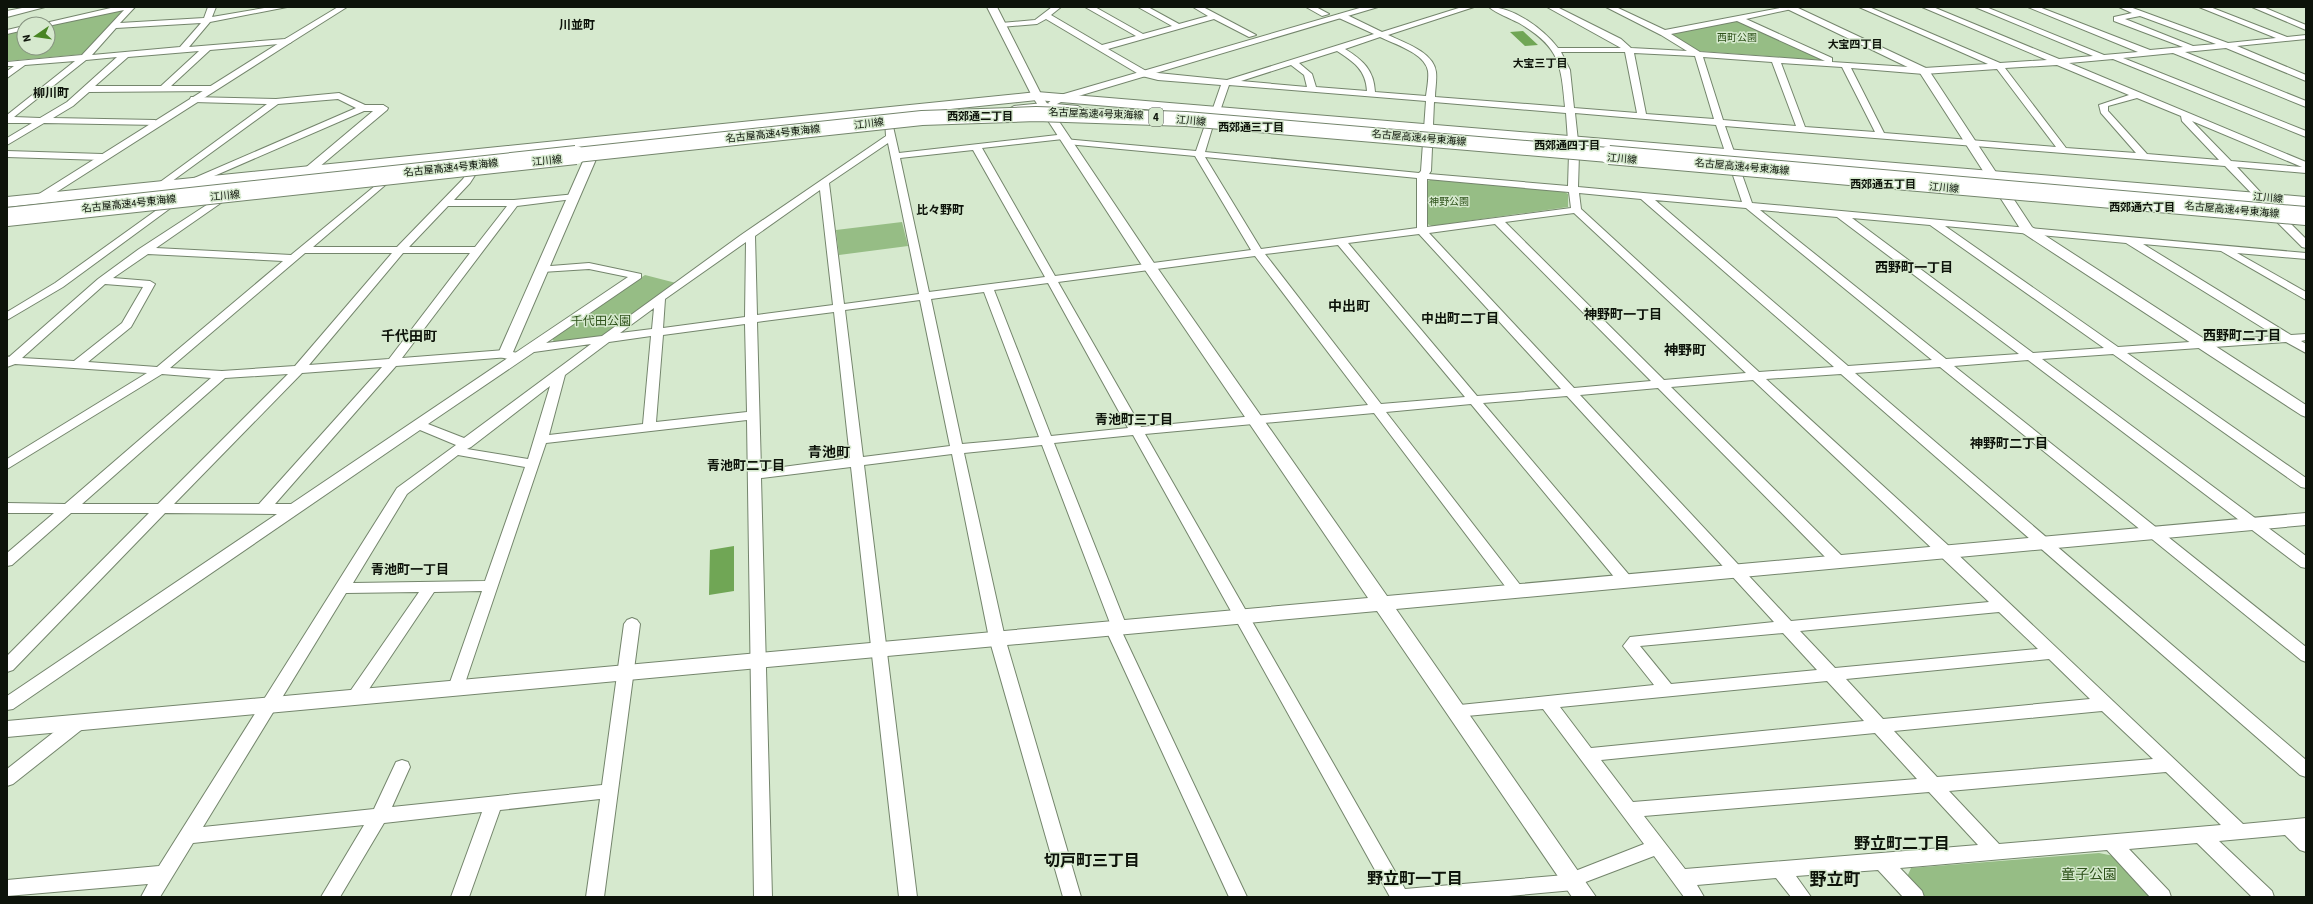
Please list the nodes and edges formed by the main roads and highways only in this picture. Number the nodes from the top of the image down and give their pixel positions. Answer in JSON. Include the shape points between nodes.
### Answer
{"nodes":[{"id":1,"x":1041,"y":101,"type":"junction"},
{"id":2,"x":1213,"y":117,"type":"junction"},
{"id":3,"x":1510,"y":146,"type":"junction"},
{"id":4,"x":1732,"y":161,"type":"junction"},
{"id":5,"x":2115,"y":188,"type":"junction"},
{"id":6,"x":7,"y":202,"type":"edge"},
{"id":7,"x":2306,"y":202,"type":"edge"},
{"id":8,"x":2306,"y":205,"type":"edge"},
{"id":9,"x":2306,"y":212,"type":"edge"},
{"id":10,"x":2306,"y":216,"type":"edge"},
{"id":11,"x":7,"y":217,"type":"edge"},
{"id":12,"x":2306,"y":220,"type":"edge"}],
"edges":[{"from":1,"to":2,"type":"main road","name":"江川線"},
{"from":1,"to":2,"type":"main road","name":"江川線","via":[[1061,98]]},
{"from":1,"to":6,"type":"main road","name":"江川線"},
{"from":1,"to":11,"type":"main road","name":"江川線","via":[[590,157]]},
{"from":2,"to":4,"type":"main road","name":"江川線"},
{"from":3,"to":9,"type":"highway","bridge":true,"via":[[1522,143],[1765,163],[2097,192],[2140,199]]},
{"from":3,"to":10,"type":"highway","name":"名古屋高速4号東海線","number":"4","bridge":true},
{"from":3,"to":11,"type":"highway","name":"名古屋高速4号東海線","number":"4","bridge":true,"via":[[1159,117],[1069,112],[1000,113],[891,121]]},
{"from":4,"to":7,"type":"main road","name":"江川線","via":[[1992,175]]},
{"from":4,"to":12,"type":"main road","name":"江川線","via":[[2002,193]]},
{"from":5,"to":8,"type":"highway","name":"名古屋高速4号東海線","number":"4"},
{"from":5,"to":9,"type":"highway","via":[[2135,194]]},
{"from":5,"to":11,"type":"highway","name":"名古屋高速4号東海線","number":"4","via":[[1226,113],[1036,104],[921,111]]}]}
